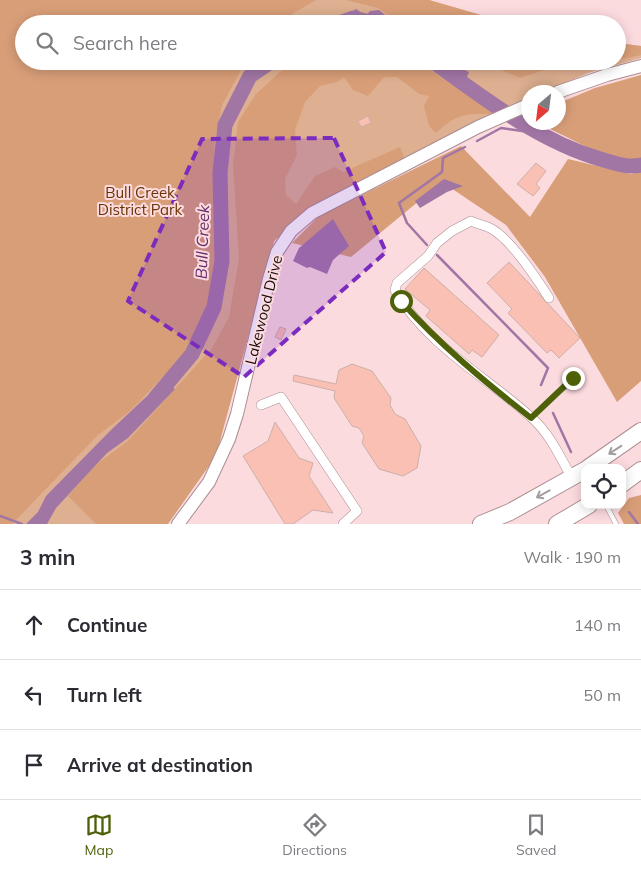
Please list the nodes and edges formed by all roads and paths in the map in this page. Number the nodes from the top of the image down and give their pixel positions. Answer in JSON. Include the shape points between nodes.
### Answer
{"nodes":[{"id":1,"x":641,"y":66,"type":"edge"},
{"id":2,"x":626,"y":70,"type":"edge"},
{"id":3,"x":626,"y":70,"type":"edge"},
{"id":4,"x":566,"y":89,"type":"edge"},
{"id":5,"x":521,"y":108,"type":"edge"},
{"id":6,"x":549,"y":298,"type":"dead end"},
{"id":7,"x":573,"y":378,"type":"dead end"},
{"id":8,"x":261,"y":405,"type":"dead end"},
{"id":9,"x":531,"y":418,"type":"junction"},
{"id":10,"x":641,"y":431,"type":"edge"},
{"id":11,"x":594,"y":464,"type":"edge"},
{"id":12,"x":641,"y":470,"type":"edge"},
{"id":13,"x":579,"y":474,"type":"edge"},
{"id":14,"x":626,"y":481,"type":"edge"},
{"id":15,"x":582,"y":509,"type":"edge"},
{"id":16,"x":608,"y":509,"type":"edge"},
{"id":17,"x":178,"y":524,"type":"edge"},
{"id":18,"x":343,"y":524,"type":"edge"},
{"id":19,"x":480,"y":524,"type":"edge"},
{"id":20,"x":556,"y":524,"type":"edge"},
{"id":21,"x":616,"y":524,"type":"edge"}],
"edges":[{"from":1,"to":2,"type":"street"},
{"from":3,"to":4,"type":"street"},
{"from":5,"to":17,"type":"street","name":"Lakewood Drive","via":[[312,213],[291,231],[277,252],[269,278],[237,414],[226,446],[209,482]]},
{"from":6,"to":9,"type":"street","via":[[532,271],[509,245],[492,229],[471,221],[437,243],[428,256],[397,283],[395,290],[428,332]]},
{"from":7,"to":9,"type":"lane"},
{"from":8,"to":18,"type":"street","via":[[281,397],[356,510]]},
{"from":9,"to":13,"type":"street"},
{"from":10,"to":11,"type":"highway","one_way":true},
{"from":12,"to":14,"type":"highway"},
{"from":13,"to":19,"type":"highway","one_way":true,"via":[[510,512]]},
{"from":15,"to":20,"type":"highway"},
{"from":16,"to":21,"type":"lane"}]}
